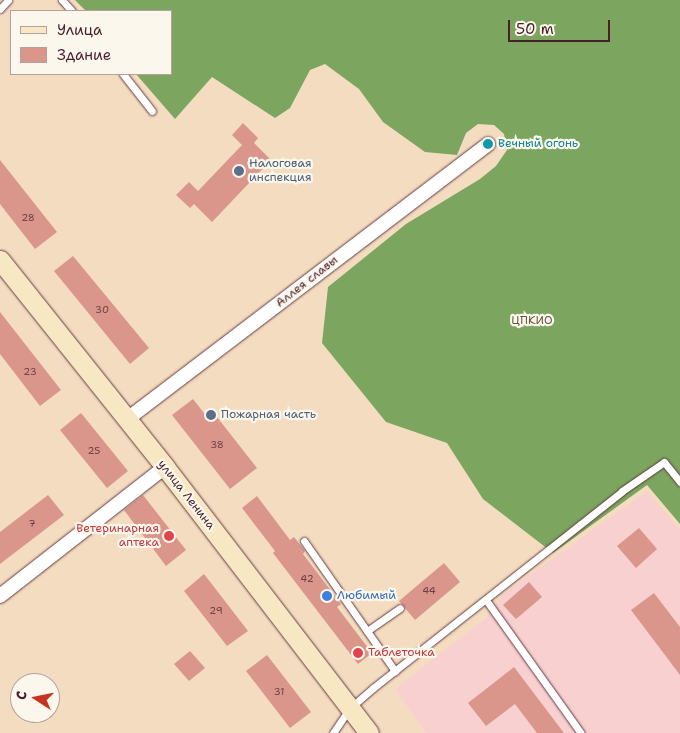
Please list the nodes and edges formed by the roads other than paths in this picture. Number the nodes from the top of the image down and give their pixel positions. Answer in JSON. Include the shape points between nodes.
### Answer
{"nodes":[{"id":1,"x":8,"y":0,"type":"edge"},
{"id":2,"x":62,"y":0,"type":"edge"},
{"id":3,"x":0,"y":9,"type":"edge"},
{"id":4,"x":71,"y":10,"type":"edge"},
{"id":5,"x":124,"y":75,"type":"edge"},
{"id":6,"x":152,"y":111,"type":"dead end"},
{"id":7,"x":488,"y":144,"type":"dead end"},
{"id":8,"x":0,"y":260,"type":"edge"},
{"id":9,"x":126,"y":420,"type":"junction"},
{"id":10,"x":165,"y":467,"type":"junction"},
{"id":11,"x":680,"y":482,"type":"edge"},
{"id":12,"x":304,"y":541,"type":"dead end"},
{"id":13,"x":0,"y":596,"type":"edge"},
{"id":14,"x":486,"y":600,"type":"junction"},
{"id":15,"x":400,"y":608,"type":"dead end"},
{"id":16,"x":367,"y":631,"type":"junction"},
{"id":17,"x":395,"y":671,"type":"junction"},
{"id":18,"x":350,"y":708,"type":"junction"},
{"id":19,"x":333,"y":733,"type":"edge"},
{"id":20,"x":369,"y":733,"type":"edge"},
{"id":21,"x":581,"y":733,"type":"edge"}],
"edges":[{"from":1,"to":3,"type":"lane"},
{"from":2,"to":4,"type":"lane"},
{"from":5,"to":6,"type":"lane"},
{"from":7,"to":9,"type":"street","name":"Аллея славы"},
{"from":8,"to":9,"type":"street","name":"улица Ленина"},
{"from":9,"to":10,"type":"street","name":"улица Ленина"},
{"from":10,"to":13,"type":"street"},
{"from":10,"to":18,"type":"street","name":"улица Ленина"},
{"from":11,"to":14,"type":"lane","via":[[664,462],[564,536]]},
{"from":12,"to":16,"type":"lane"},
{"from":14,"to":17,"type":"lane"},
{"from":14,"to":21,"type":"lane"},
{"from":15,"to":16,"type":"lane"},
{"from":16,"to":17,"type":"lane"},
{"from":17,"to":18,"type":"lane"},
{"from":18,"to":19,"type":"lane"},
{"from":18,"to":20,"type":"street","name":"улица Ленина"}]}
